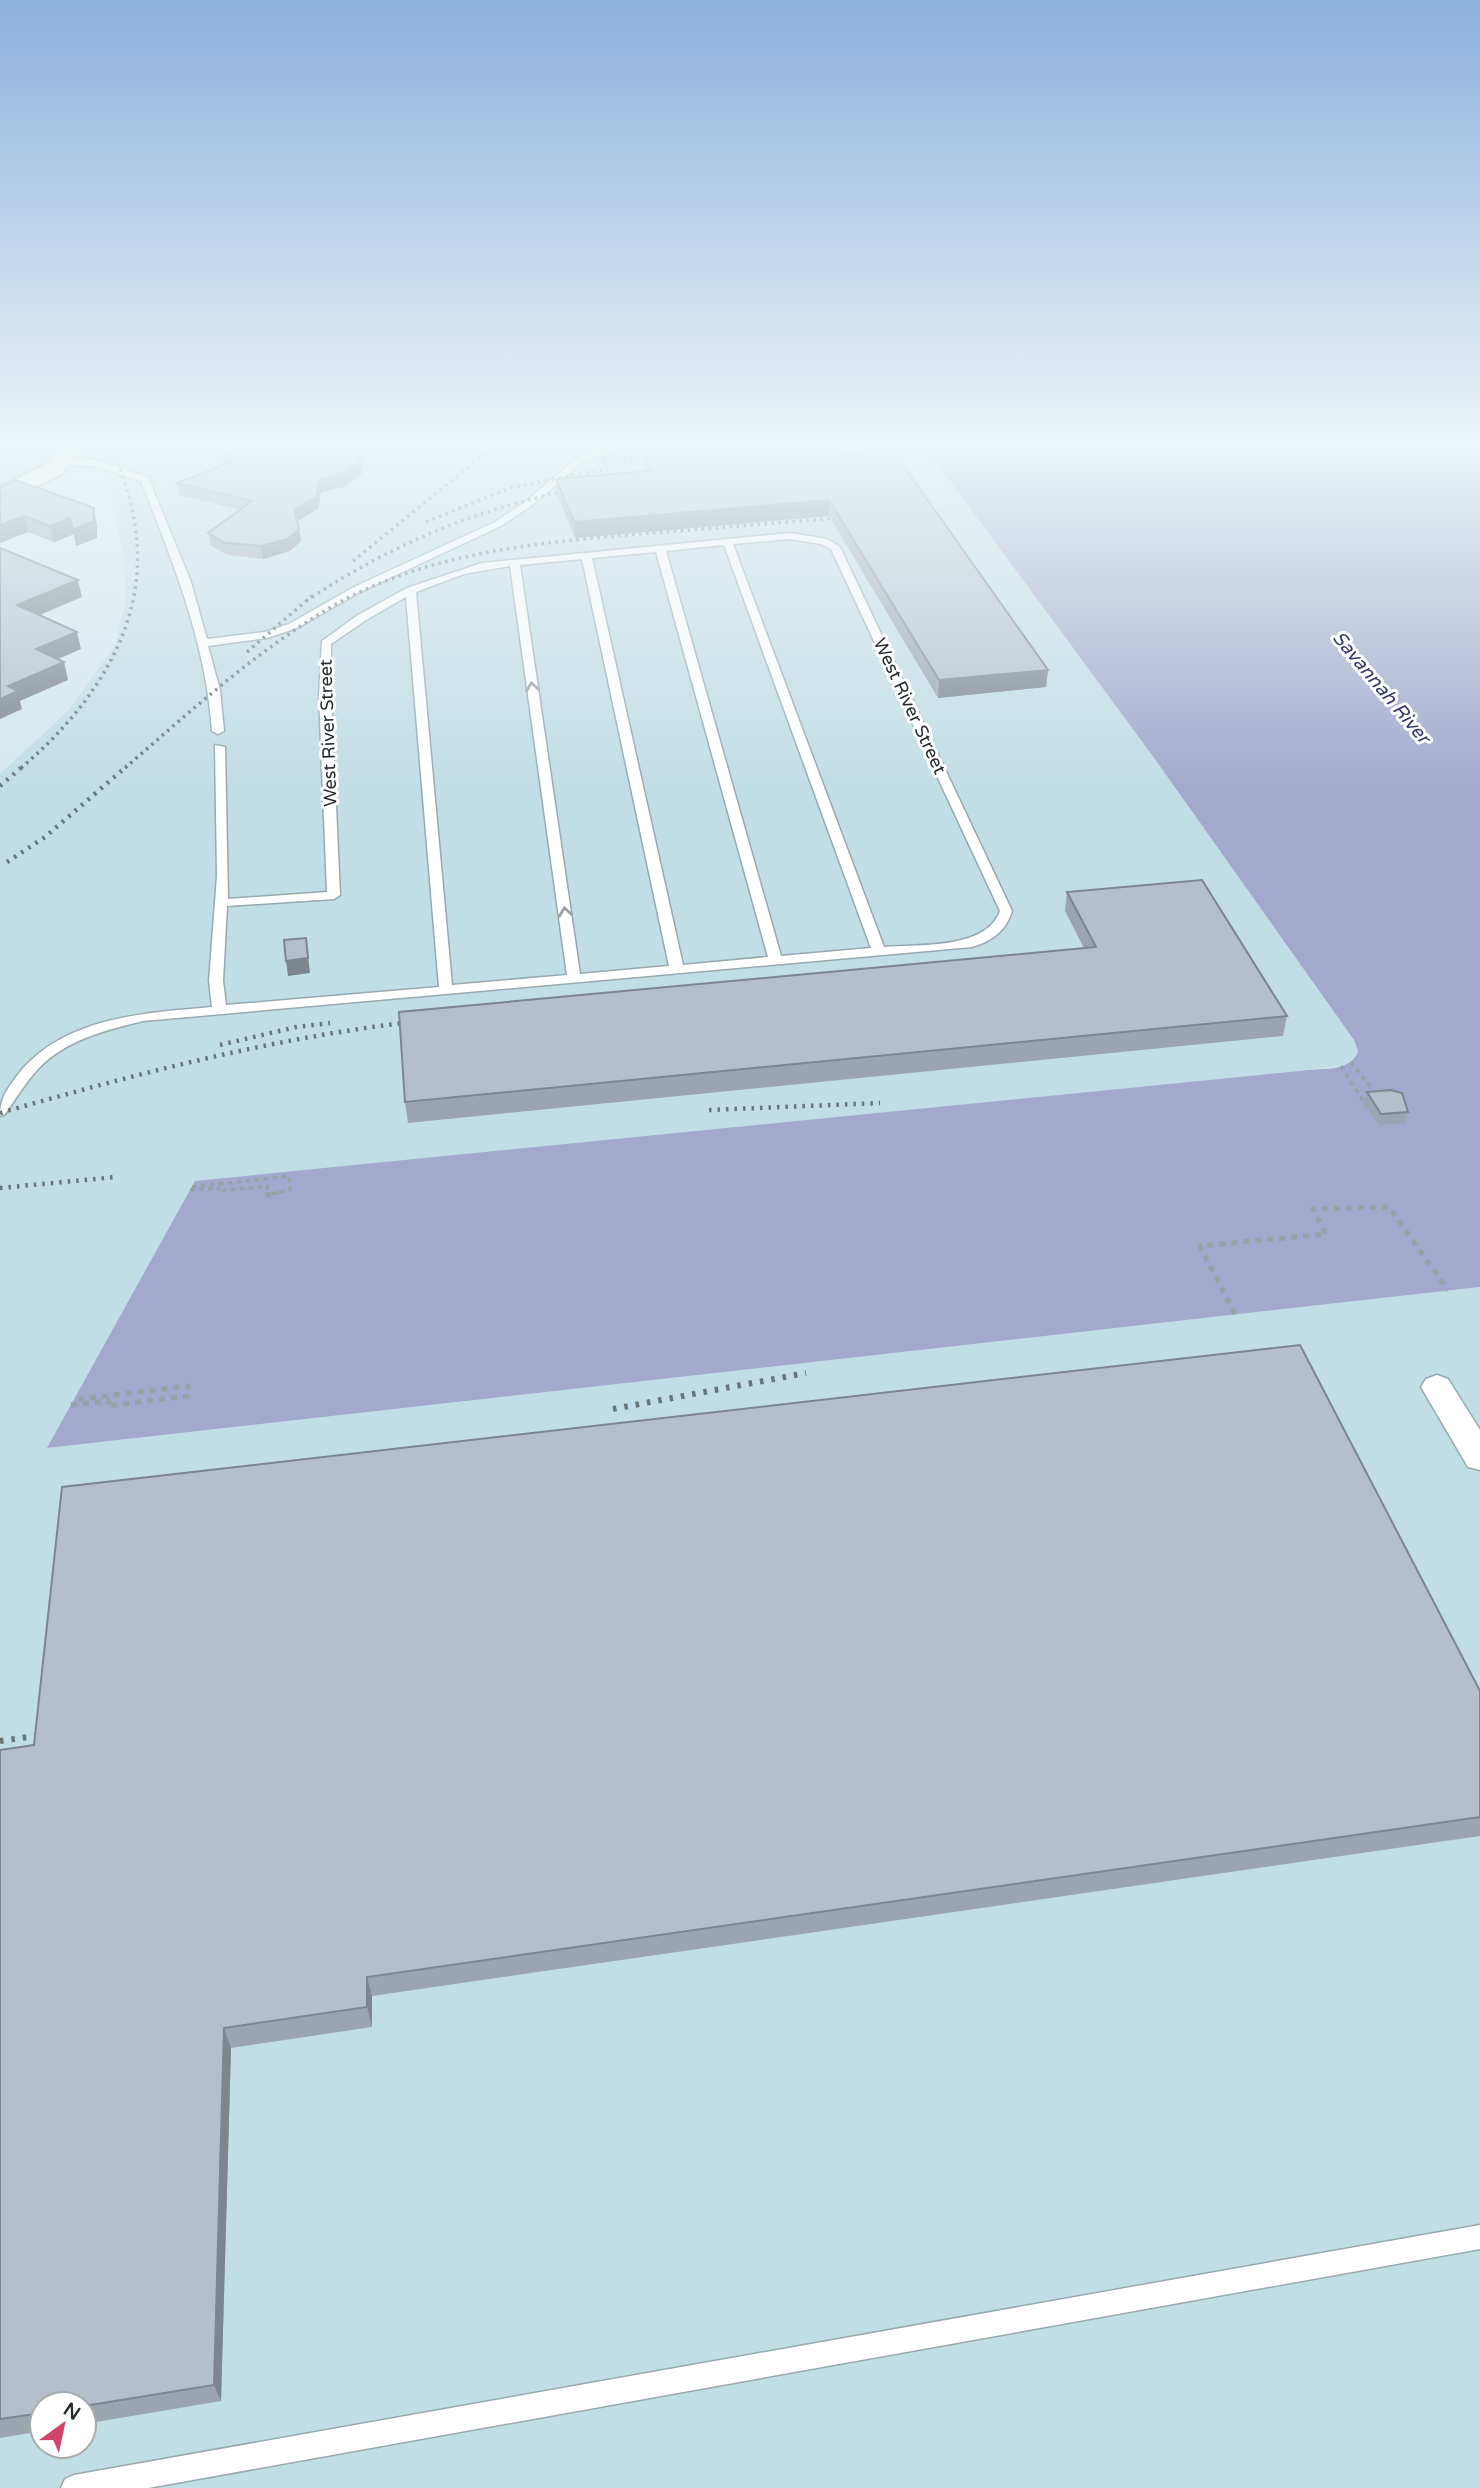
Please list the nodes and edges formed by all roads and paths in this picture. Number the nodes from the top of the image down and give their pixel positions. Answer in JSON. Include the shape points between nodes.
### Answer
{"nodes":[{"id":1,"x":177,"y":559,"type":"edge"},
{"id":2,"x":422,"y":559,"type":"edge"},
{"id":3,"x":533,"y":559,"type":"edge"},
{"id":4,"x":587,"y":559,"type":"edge"},
{"id":5,"x":663,"y":559,"type":"edge"},
{"id":6,"x":734,"y":559,"type":"edge"},
{"id":7,"x":841,"y":559,"type":"edge"},
{"id":8,"x":514,"y":561,"type":"junction"},
{"id":9,"x":411,"y":590,"type":"junction"},
{"id":10,"x":203,"y":643,"type":"junction"},
{"id":11,"x":218,"y":731,"type":"dead end"},
{"id":12,"x":219,"y":747,"type":"dead end"},
{"id":13,"x":221,"y":903,"type":"junction"},
{"id":14,"x":879,"y":952,"type":"junction"},
{"id":15,"x":776,"y":961,"type":"junction"},
{"id":16,"x":677,"y":970,"type":"junction"},
{"id":17,"x":574,"y":979,"type":"junction"},
{"id":18,"x":446,"y":991,"type":"junction"},
{"id":19,"x":220,"y":1012,"type":"junction"},
{"id":20,"x":1352,"y":1062,"type":"dead end"},
{"id":21,"x":1341,"y":1066,"type":"dead end"},
{"id":22,"x":1381,"y":1101,"type":"edge"},
{"id":23,"x":0,"y":1111,"type":"edge"},
{"id":24,"x":1371,"y":1114,"type":"edge"},
{"id":25,"x":191,"y":1188,"type":"joint"},
{"id":26,"x":1448,"y":1290,"type":"dead end"},
{"id":27,"x":1234,"y":1314,"type":"dead end"},
{"id":28,"x":1437,"y":1387,"type":"dead end"},
{"id":29,"x":72,"y":1403,"type":"joint"},
{"id":30,"x":1480,"y":1458,"type":"edge"},
{"id":31,"x":1480,"y":2236,"type":"edge"},
{"id":32,"x":116,"y":2484,"type":"edge"},
{"id":33,"x":74,"y":2488,"type":"edge"}],
"edges":[{"from":1,"to":10,"type":"lane"},
{"from":2,"to":10,"type":"lane","via":[[293,626],[267,635]]},
{"from":3,"to":8,"type":"lane","name":"West River Street"},
{"from":4,"to":16,"type":"lane"},
{"from":5,"to":15,"type":"lane"},
{"from":6,"to":14,"type":"lane"},
{"from":7,"to":14,"type":"lane","name":"West River Street","via":[[1006,911],[1003,923],[988,937],[972,943]]},
{"from":8,"to":9,"type":"lane","name":"West River Street","via":[[460,571]]},
{"from":17,"to":8,"type":"lane","one_way":true},
{"from":9,"to":13,"type":"lane","name":"West River Street","via":[[360,617],[326,643],[334,895]]},
{"from":9,"to":18,"type":"lane"},
{"from":10,"to":11,"type":"lane","via":[[215,690]]},
{"from":12,"to":13,"type":"lane"},
{"from":13,"to":19,"type":"lane","via":[[216,981]]},
{"from":14,"to":15,"type":"lane","name":"West River Street"},
{"from":15,"to":16,"type":"lane","name":"West River Street"},
{"from":16,"to":17,"type":"lane","name":"West River Street"},
{"from":17,"to":18,"type":"lane","name":"West River Street"},
{"from":18,"to":19,"type":"lane","name":"West River Street"},
{"from":19,"to":23,"type":"lane","name":"West River Street","via":[[143,1017],[94,1030],[36,1062]]},
{"from":20,"to":22,"type":"path"},
{"from":21,"to":24,"type":"path"},
{"from":25,"to":25,"type":"path","via":[[289,1176],[290,1189],[268,1195],[268,1186],[218,1191]]},
{"from":26,"to":27,"type":"path","via":[[1389,1207],[1313,1209],[1326,1234],[1200,1246]]},
{"from":28,"to":30,"type":"street"},
{"from":29,"to":29,"type":"path","via":[[188,1386],[188,1396],[107,1406],[108,1401]]},
{"from":31,"to":32,"type":"lane"},
{"from":32,"to":33,"type":"lane"}]}
